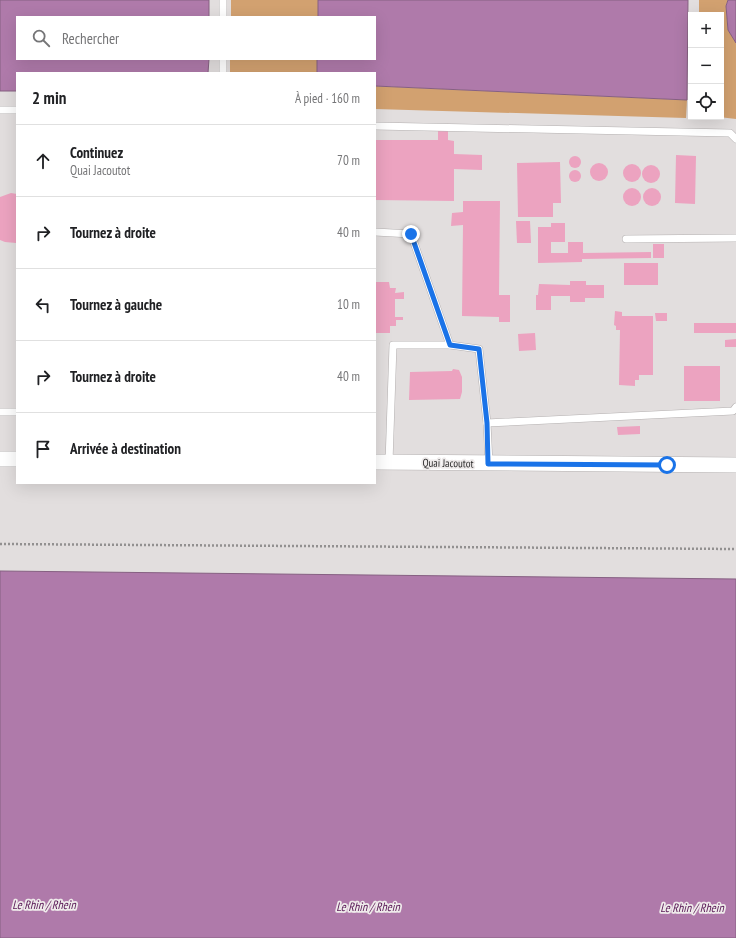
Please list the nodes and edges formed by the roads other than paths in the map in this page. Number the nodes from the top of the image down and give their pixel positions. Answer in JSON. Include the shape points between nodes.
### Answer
{"nodes":[{"id":1,"x":223,"y":0,"type":"edge"},
{"id":2,"x":223,"y":16,"type":"edge"},
{"id":3,"x":223,"y":60,"type":"edge"},
{"id":4,"x":223,"y":72,"type":"edge"},
{"id":5,"x":0,"y":110,"type":"edge"},
{"id":6,"x":16,"y":110,"type":"edge"},
{"id":7,"x":376,"y":126,"type":"edge"},
{"id":8,"x":736,"y":139,"type":"edge"},
{"id":9,"x":376,"y":232,"type":"edge"},
{"id":10,"x":736,"y":238,"type":"edge"},
{"id":11,"x":626,"y":239,"type":"dead end"},
{"id":12,"x":450,"y":345,"type":"junction"},
{"id":13,"x":736,"y":407,"type":"edge"},
{"id":14,"x":0,"y":412,"type":"edge"},
{"id":15,"x":16,"y":412,"type":"edge"},
{"id":16,"x":487,"y":423,"type":"junction"},
{"id":17,"x":0,"y":459,"type":"edge"},
{"id":18,"x":16,"y":459,"type":"edge"},
{"id":19,"x":382,"y":462,"type":"edge"},
{"id":20,"x":488,"y":464,"type":"junction"},
{"id":21,"x":736,"y":465,"type":"edge"}],
"edges":[{"from":1,"to":2,"type":"lane"},
{"from":3,"to":4,"type":"lane"},
{"from":5,"to":6,"type":"lane"},
{"from":7,"to":8,"type":"lane","via":[[730,133]]},
{"from":9,"to":12,"type":"lane","via":[[411,234]]},
{"from":10,"to":11,"type":"lane"},
{"from":12,"to":16,"type":"lane","via":[[479,349]]},
{"from":12,"to":19,"type":"lane","via":[[393,345]]},
{"from":13,"to":16,"type":"lane","via":[[733,411]]},
{"from":14,"to":15,"type":"lane"},
{"from":16,"to":20,"type":"lane"},
{"from":17,"to":18,"type":"street"},
{"from":19,"to":20,"type":"street","name":"Quai Jacoutot"},
{"from":20,"to":21,"type":"street","name":"Quai Jacoutot"}]}
